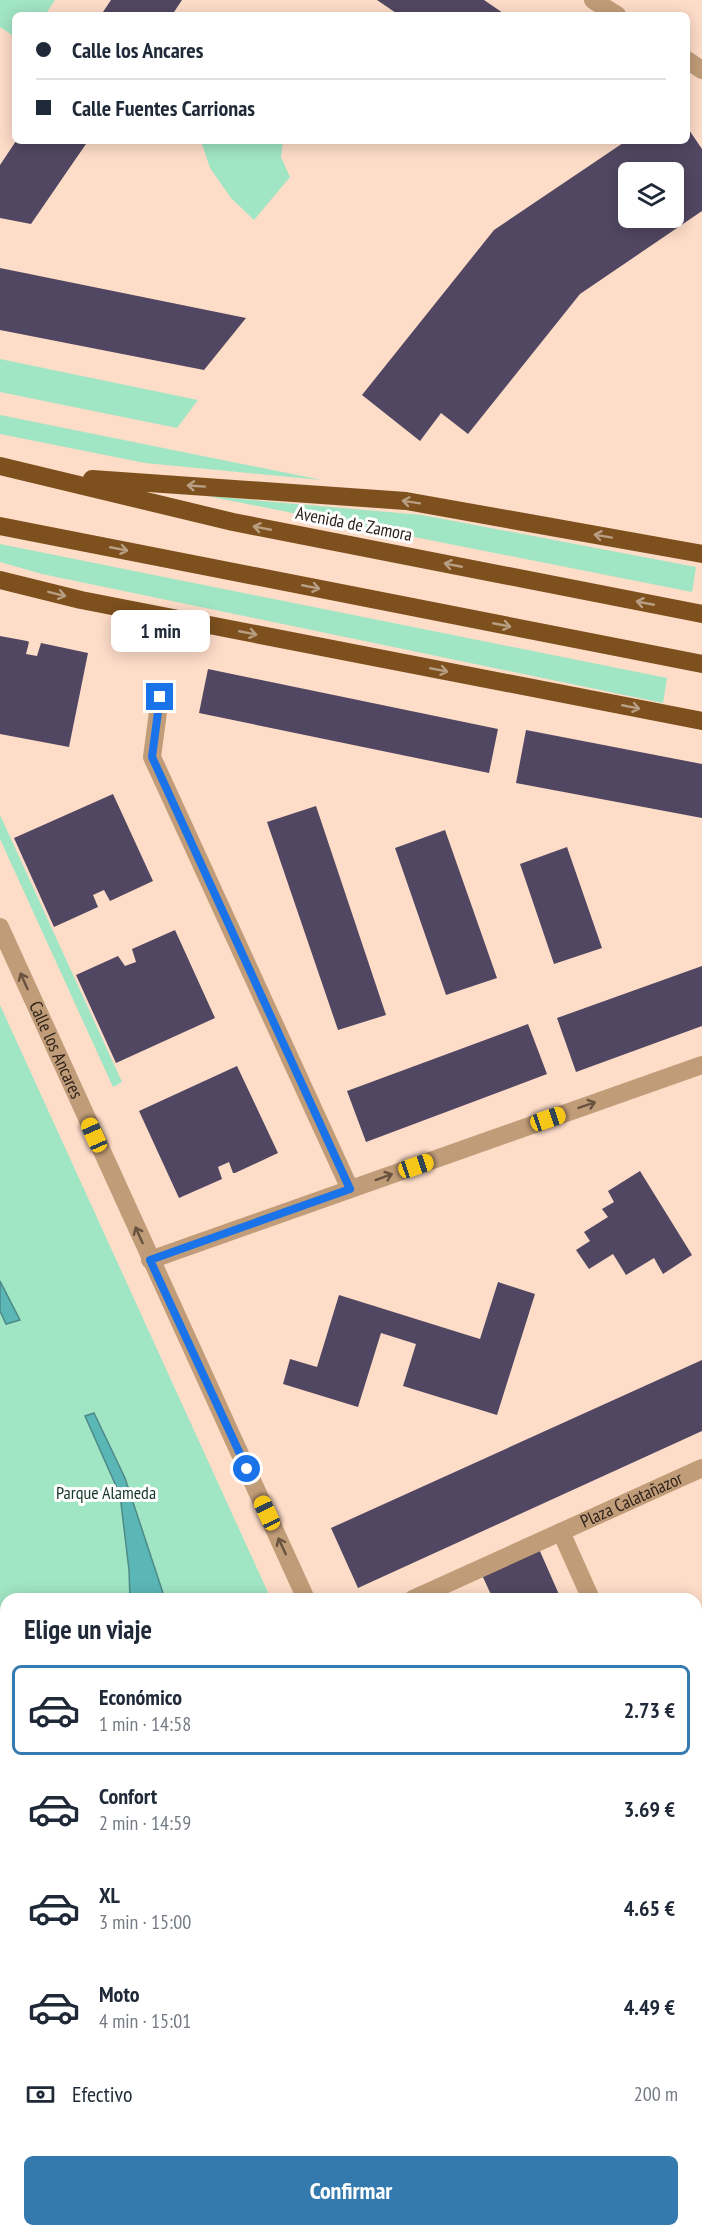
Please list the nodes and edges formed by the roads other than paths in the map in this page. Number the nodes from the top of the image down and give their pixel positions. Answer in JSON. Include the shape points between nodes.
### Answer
{"nodes":[{"id":1,"x":593,"y":0,"type":"edge"},
{"id":2,"x":612,"y":12,"type":"edge"},
{"id":3,"x":0,"y":466,"type":"edge"},
{"id":4,"x":43,"y":475,"type":"junction"},
{"id":5,"x":0,"y":526,"type":"edge"},
{"id":6,"x":702,"y":554,"type":"edge"},
{"id":7,"x":0,"y":580,"type":"edge"},
{"id":8,"x":702,"y":614,"type":"edge"},
{"id":9,"x":701,"y":664,"type":"edge"},
{"id":10,"x":160,"y":697,"type":"dead end"},
{"id":11,"x":702,"y":721,"type":"edge"},
{"id":12,"x":0,"y":927,"type":"edge"},
{"id":13,"x":702,"y":1065,"type":"edge"},
{"id":14,"x":350,"y":1189,"type":"junction"},
{"id":15,"x":150,"y":1260,"type":"junction"},
{"id":16,"x":702,"y":1468,"type":"edge"},
{"id":17,"x":561,"y":1532,"type":"junction"},
{"id":18,"x":303,"y":1593,"type":"edge"},
{"id":19,"x":426,"y":1593,"type":"edge"},
{"id":20,"x":588,"y":1593,"type":"edge"}],
"edges":[{"from":1,"to":2,"type":"street"},
{"from":3,"to":4,"type":"highway","name":"Avenida de Zamora"},
{"from":6,"to":4,"type":"highway","one_way":true,"via":[[406,501]]},
{"from":8,"to":4,"type":"highway","name":"Avenida de Zamora","one_way":true,"via":[[233,522]]},
{"from":5,"to":9,"type":"highway","one_way":true},
{"from":7,"to":11,"type":"highway","one_way":true,"via":[[81,600]]},
{"from":10,"to":14,"type":"street","via":[[152,757]]},
{"from":15,"to":12,"type":"street","name":"Calle los Ancares","one_way":true},
{"from":14,"to":13,"type":"street","one_way":true},
{"from":14,"to":15,"type":"street"},
{"from":18,"to":15,"type":"street","name":"Calle los Ancares","one_way":true},
{"from":16,"to":17,"type":"street","name":"Plaza Calatañazor"},
{"from":17,"to":19,"type":"street","name":"Plaza Calatañazor"},
{"from":17,"to":20,"type":"street","name":"Plaza Calatañazor"}]}
